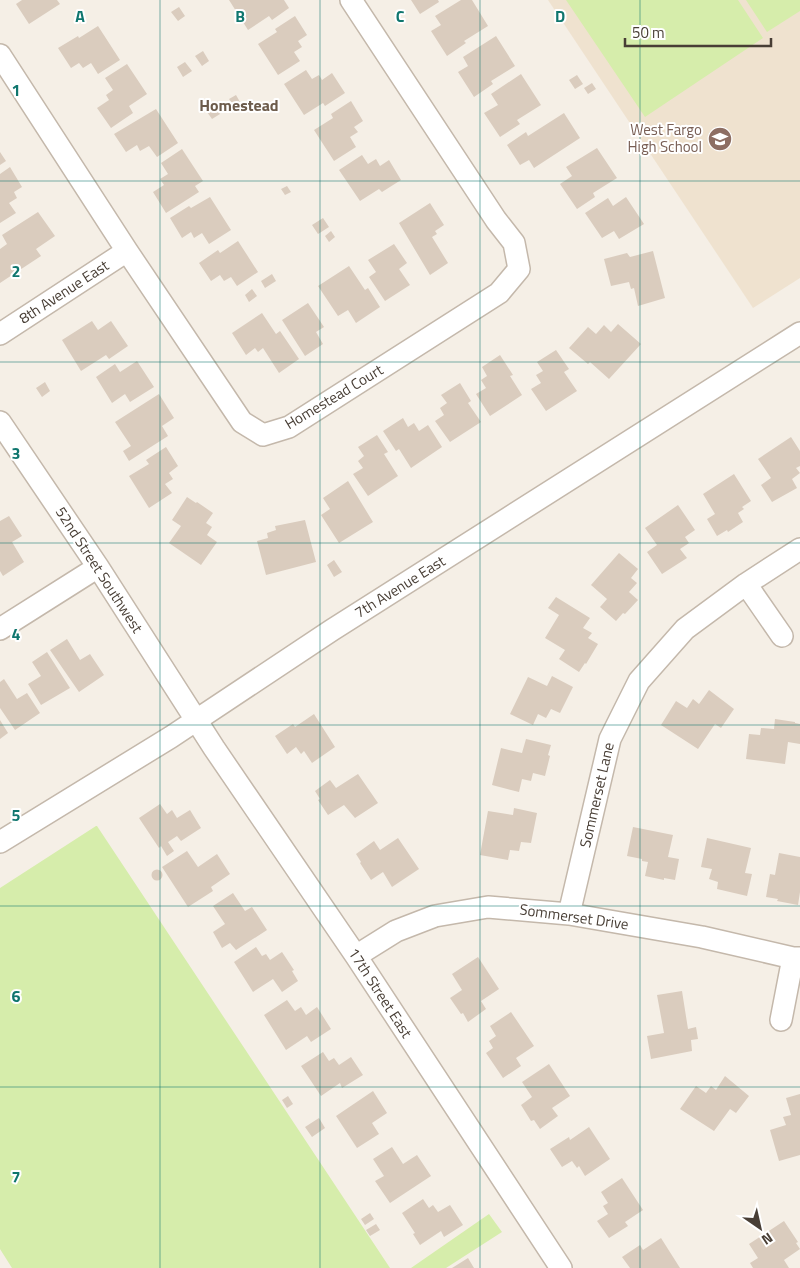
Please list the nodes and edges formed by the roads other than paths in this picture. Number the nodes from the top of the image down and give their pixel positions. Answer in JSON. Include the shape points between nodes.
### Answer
{"nodes":[{"id":1,"x":351,"y":0,"type":"edge"},
{"id":2,"x":0,"y":55,"type":"edge"},
{"id":3,"x":127,"y":251,"type":"junction"},
{"id":4,"x":800,"y":333,"type":"edge"},
{"id":5,"x":0,"y":334,"type":"edge"},
{"id":6,"x":0,"y":422,"type":"edge"},
{"id":7,"x":800,"y":549,"type":"edge"},
{"id":8,"x":98,"y":567,"type":"junction"},
{"id":9,"x":746,"y":584,"type":"junction"},
{"id":10,"x":0,"y":630,"type":"edge"},
{"id":11,"x":782,"y":636,"type":"dead end"},
{"id":12,"x":196,"y":720,"type":"junction"},
{"id":13,"x":0,"y":842,"type":"edge"},
{"id":14,"x":569,"y":914,"type":"junction"},
{"id":15,"x":356,"y":956,"type":"junction"},
{"id":16,"x":797,"y":958,"type":"edge"},
{"id":17,"x":781,"y":1020,"type":"dead end"},
{"id":18,"x":561,"y":1268,"type":"edge"}],
"edges":[{"from":1,"to":3,"type":"street","name":"Homestead Court","via":[[514,243],[519,269],[498,293],[289,427],[263,435],[242,422]]},
{"from":2,"to":3,"type":"street","name":"Homestead Court"},
{"from":3,"to":5,"type":"street","name":"8th Avenue East"},
{"from":4,"to":12,"type":"street","name":"7th Avenue East"},
{"from":6,"to":8,"type":"street","name":"52nd Street Southwest"},
{"from":7,"to":9,"type":"street","name":"Sommerset Lane"},
{"from":8,"to":10,"type":"street"},
{"from":8,"to":12,"type":"street","name":"52nd Street Southwest"},
{"from":9,"to":11,"type":"street"},
{"from":9,"to":14,"type":"street","name":"Sommerset Lane","via":[[685,629],[640,681],[610,739]]},
{"from":12,"to":13,"type":"street","name":"7th Avenue East"},
{"from":12,"to":15,"type":"street","name":"17th Street East"},
{"from":14,"to":15,"type":"street","name":"Sommerset Drive","via":[[488,907],[434,916],[396,931]]},
{"from":14,"to":16,"type":"street","name":"Sommerset Drive","via":[[702,937]]},
{"from":15,"to":18,"type":"street","name":"17th Street East"},
{"from":16,"to":17,"type":"street"}]}
